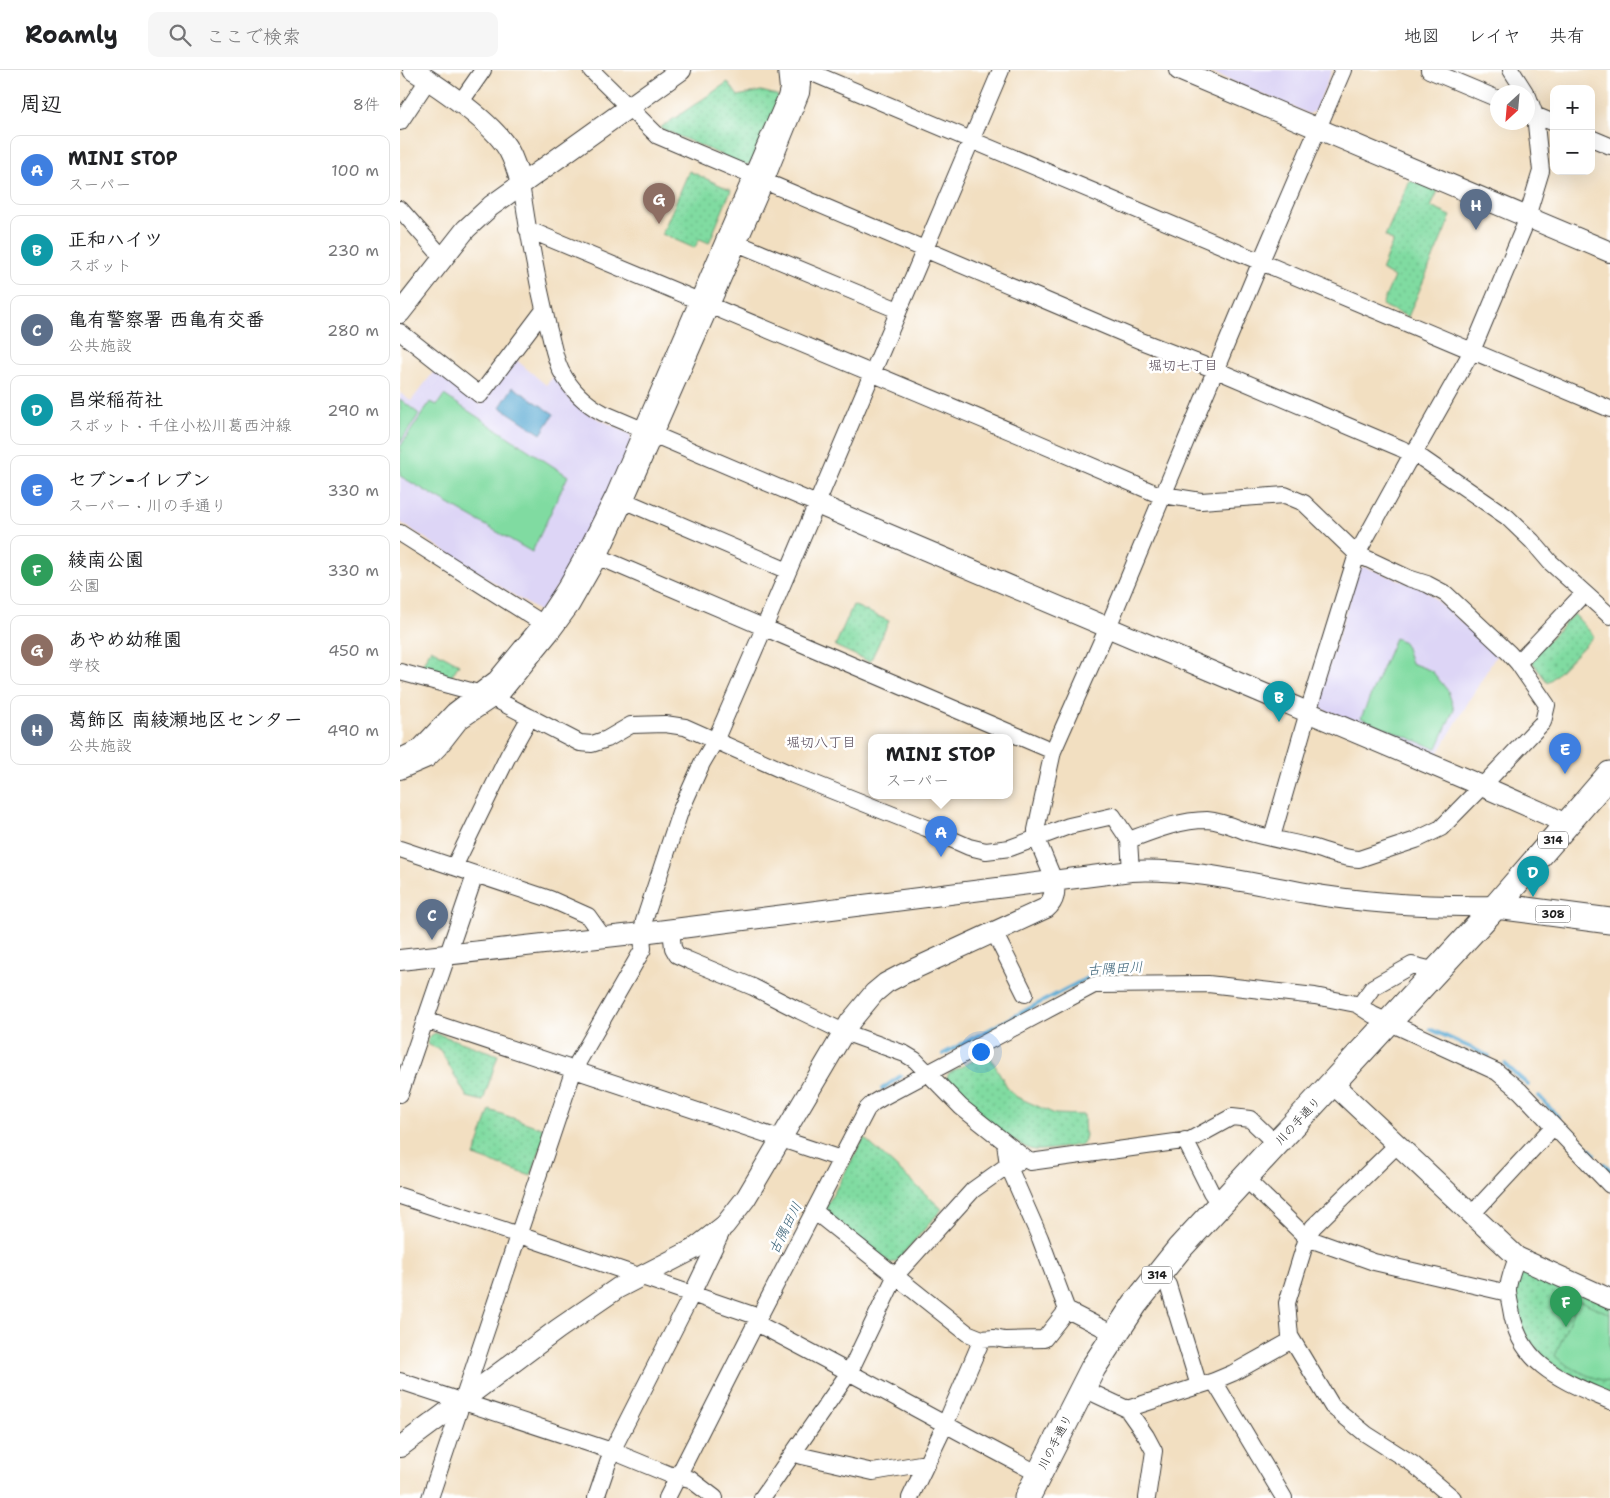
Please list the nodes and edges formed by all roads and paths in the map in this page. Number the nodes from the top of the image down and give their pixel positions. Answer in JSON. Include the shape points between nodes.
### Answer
{"nodes":[{"id":1,"x":482,"y":70,"type":"edge"},
{"id":2,"x":591,"y":70,"type":"edge"},
{"id":3,"x":681,"y":70,"type":"edge"},
{"id":4,"x":786,"y":70,"type":"edge"},
{"id":5,"x":801,"y":70,"type":"edge"},
{"id":6,"x":805,"y":70,"type":"edge"},
{"id":7,"x":1001,"y":70,"type":"edge"},
{"id":8,"x":1178,"y":70,"type":"edge"},
{"id":9,"x":1343,"y":70,"type":"edge"},
{"id":10,"x":1429,"y":70,"type":"edge"},
{"id":11,"x":1511,"y":70,"type":"edge"},
{"id":12,"x":420,"y":75,"type":"edge"},
{"id":13,"x":1521,"y":85,"type":"edge"},
{"id":14,"x":1490,"y":96,"type":"edge"},
{"id":15,"x":460,"y":103,"type":"junction"},
{"id":16,"x":629,"y":107,"type":"junction"},
{"id":17,"x":1535,"y":115,"type":"edge"},
{"id":18,"x":1550,"y":121,"type":"edge"},
{"id":19,"x":400,"y":122,"type":"edge"},
{"id":20,"x":1318,"y":129,"type":"junction"},
{"id":21,"x":1534,"y":130,"type":"edge"},
{"id":22,"x":972,"y":140,"type":"junction"},
{"id":23,"x":1595,"y":140,"type":"edge"},
{"id":24,"x":1610,"y":146,"type":"edge"},
{"id":25,"x":758,"y":179,"type":"junction"},
{"id":26,"x":521,"y":184,"type":"junction"},
{"id":27,"x":400,"y":209,"type":"edge"},
{"id":28,"x":1527,"y":218,"type":"junction"},
{"id":29,"x":527,"y":228,"type":"junction"},
{"id":30,"x":731,"y":241,"type":"junction"},
{"id":31,"x":925,"y":250,"type":"junction"},
{"id":32,"x":1610,"y":252,"type":"edge"},
{"id":33,"x":443,"y":258,"type":"junction"},
{"id":34,"x":1260,"y":262,"type":"junction"},
{"id":35,"x":704,"y":302,"type":"junction"},
{"id":36,"x":544,"y":310,"type":"junction"},
{"id":37,"x":898,"y":310,"type":"junction"},
{"id":38,"x":400,"y":313,"type":"edge"},
{"id":39,"x":400,"y":332,"type":"edge"},
{"id":40,"x":1472,"y":351,"type":"junction"},
{"id":41,"x":1216,"y":370,"type":"junction"},
{"id":42,"x":873,"y":373,"type":"junction"},
{"id":43,"x":1610,"y":409,"type":"edge"},
{"id":44,"x":648,"y":433,"type":"junction"},
{"id":45,"x":1413,"y":454,"type":"junction"},
{"id":46,"x":1164,"y":496,"type":"junction"},
{"id":47,"x":625,"y":501,"type":"junction"},
{"id":48,"x":817,"y":504,"type":"junction"},
{"id":49,"x":400,"y":533,"type":"edge"},
{"id":50,"x":1356,"y":554,"type":"junction"},
{"id":51,"x":599,"y":557,"type":"junction"},
{"id":52,"x":788,"y":571,"type":"junction"},
{"id":53,"x":1584,"y":592,"type":"junction"},
{"id":54,"x":1610,"y":616,"type":"edge"},
{"id":55,"x":542,"y":623,"type":"junction"},
{"id":56,"x":1108,"y":627,"type":"junction"},
{"id":57,"x":764,"y":628,"type":"junction"},
{"id":58,"x":1518,"y":663,"type":"junction"},
{"id":59,"x":400,"y":672,"type":"edge"},
{"id":60,"x":486,"y":695,"type":"junction"},
{"id":61,"x":1308,"y":712,"type":"junction"},
{"id":62,"x":530,"y":717,"type":"junction"},
{"id":63,"x":715,"y":741,"type":"junction"},
{"id":64,"x":1053,"y":751,"type":"junction"},
{"id":65,"x":400,"y":757,"type":"edge"},
{"id":66,"x":400,"y":771,"type":"edge"},
{"id":67,"x":1610,"y":774,"type":"edge"},
{"id":68,"x":1482,"y":786,"type":"junction"},
{"id":69,"x":1566,"y":825,"type":"junction"},
{"id":70,"x":1272,"y":837,"type":"junction"},
{"id":71,"x":1036,"y":838,"type":"junction"},
{"id":72,"x":1129,"y":840,"type":"junction"},
{"id":73,"x":400,"y":849,"type":"edge"},
{"id":74,"x":454,"y":867,"type":"junction"},
{"id":75,"x":1131,"y":871,"type":"junction"},
{"id":76,"x":475,"y":874,"type":"junction"},
{"id":77,"x":1054,"y":880,"type":"junction"},
{"id":78,"x":1496,"y":906,"type":"junction"},
{"id":79,"x":1610,"y":921,"type":"edge"},
{"id":80,"x":671,"y":929,"type":"junction"},
{"id":81,"x":994,"y":932,"type":"junction"},
{"id":82,"x":642,"y":933,"type":"junction"},
{"id":83,"x":603,"y":938,"type":"junction"},
{"id":84,"x":448,"y":955,"type":"junction"},
{"id":85,"x":400,"y":960,"type":"edge"},
{"id":86,"x":1436,"y":971,"type":"junction"},
{"id":87,"x":1025,"y":994,"type":"dead end"},
{"id":88,"x":1359,"y":1006,"type":"junction"},
{"id":89,"x":426,"y":1020,"type":"junction"},
{"id":90,"x":1390,"y":1022,"type":"junction"},
{"id":91,"x":844,"y":1032,"type":"junction"},
{"id":92,"x":574,"y":1069,"type":"junction"},
{"id":93,"x":927,"y":1073,"type":"junction"},
{"id":94,"x":1333,"y":1084,"type":"junction"},
{"id":95,"x":400,"y":1094,"type":"edge"},
{"id":96,"x":1553,"y":1127,"type":"junction"},
{"id":97,"x":782,"y":1139,"type":"junction"},
{"id":98,"x":1185,"y":1140,"type":"junction"},
{"id":99,"x":1005,"y":1142,"type":"junction"},
{"id":100,"x":1276,"y":1144,"type":"junction"},
{"id":101,"x":1397,"y":1145,"type":"junction"},
{"id":102,"x":841,"y":1160,"type":"junction"},
{"id":103,"x":1030,"y":1162,"type":"junction"},
{"id":104,"x":1008,"y":1165,"type":"junction"},
{"id":105,"x":1245,"y":1178,"type":"junction"},
{"id":106,"x":1610,"y":1185,"type":"edge"},
{"id":107,"x":400,"y":1196,"type":"edge"},
{"id":108,"x":1220,"y":1205,"type":"junction"},
{"id":109,"x":814,"y":1211,"type":"junction"},
{"id":110,"x":1472,"y":1214,"type":"junction"},
{"id":111,"x":725,"y":1225,"type":"junction"},
{"id":112,"x":519,"y":1235,"type":"junction"},
{"id":113,"x":1307,"y":1238,"type":"junction"},
{"id":114,"x":1517,"y":1256,"type":"junction"},
{"id":115,"x":896,"y":1275,"type":"junction"},
{"id":116,"x":1156,"y":1276,"type":"junction"},
{"id":117,"x":640,"y":1278,"type":"junction"},
{"id":118,"x":1508,"y":1293,"type":"junction"},
{"id":119,"x":692,"y":1294,"type":"junction"},
{"id":120,"x":1610,"y":1299,"type":"edge"},
{"id":121,"x":1067,"y":1310,"type":"junction"},
{"id":122,"x":757,"y":1320,"type":"junction"},
{"id":123,"x":1114,"y":1334,"type":"junction"},
{"id":124,"x":982,"y":1338,"type":"junction"},
{"id":125,"x":1292,"y":1340,"type":"junction"},
{"id":126,"x":850,"y":1371,"type":"junction"},
{"id":127,"x":400,"y":1381,"type":"edge"},
{"id":128,"x":1206,"y":1384,"type":"junction"},
{"id":129,"x":1082,"y":1388,"type":"junction"},
{"id":130,"x":1610,"y":1401,"type":"edge"},
{"id":131,"x":461,"y":1402,"type":"junction"},
{"id":132,"x":1127,"y":1409,"type":"junction"},
{"id":133,"x":945,"y":1424,"type":"junction"},
{"id":134,"x":400,"y":1447,"type":"edge"},
{"id":135,"x":612,"y":1451,"type":"junction"},
{"id":136,"x":793,"y":1453,"type":"junction"},
{"id":137,"x":926,"y":1463,"type":"junction"},
{"id":138,"x":1039,"y":1474,"type":"junction"},
{"id":139,"x":678,"y":1476,"type":"junction"},
{"id":140,"x":430,"y":1498,"type":"edge"},
{"id":141,"x":596,"y":1498,"type":"edge"},
{"id":142,"x":667,"y":1498,"type":"edge"},
{"id":143,"x":715,"y":1498,"type":"edge"},
{"id":144,"x":762,"y":1498,"type":"edge"},
{"id":145,"x":910,"y":1498,"type":"edge"},
{"id":146,"x":1027,"y":1498,"type":"edge"},
{"id":147,"x":1147,"y":1498,"type":"edge"},
{"id":148,"x":1284,"y":1498,"type":"edge"},
{"id":149,"x":1453,"y":1498,"type":"edge"}],
"edges":[{"from":1,"to":15,"type":"street"},
{"from":2,"to":16,"type":"street"},
{"from":3,"to":16,"type":"street"},
{"from":4,"to":25,"type":"street","via":[[786,97]]},
{"from":5,"to":25,"type":"street","via":[[801,93]]},
{"from":6,"to":22,"type":"street"},
{"from":7,"to":22,"type":"street"},
{"from":8,"to":20,"type":"street"},
{"from":9,"to":20,"type":"street"},
{"from":10,"to":14,"type":"street"},
{"from":11,"to":13,"type":"street"},
{"from":12,"to":15,"type":"street"},
{"from":12,"to":19,"type":"street"},
{"from":15,"to":26,"type":"street","via":[[501,139]]},
{"from":16,"to":25,"type":"street","via":[[658,136]]},
{"from":16,"to":26,"type":"street"},
{"from":17,"to":18,"type":"street"},
{"from":20,"to":28,"type":"street"},
{"from":20,"to":34,"type":"street"},
{"from":21,"to":28,"type":"street","via":[[1541,171]]},
{"from":22,"to":31,"type":"street"},
{"from":22,"to":34,"type":"street"},
{"from":23,"to":24,"type":"street"},
{"from":25,"to":30,"type":"street"},
{"from":25,"to":31,"type":"street"},
{"from":26,"to":29,"type":"street"},
{"from":26,"to":33,"type":"street","via":[[490,206]]},
{"from":27,"to":33,"type":"street"},
{"from":28,"to":32,"type":"street"},
{"from":28,"to":40,"type":"street"},
{"from":29,"to":35,"type":"street"},
{"from":29,"to":36,"type":"street"},
{"from":30,"to":35,"type":"street"},
{"from":30,"to":37,"type":"street"},
{"from":31,"to":37,"type":"street"},
{"from":31,"to":41,"type":"street"},
{"from":33,"to":38,"type":"street"},
{"from":34,"to":40,"type":"street"},
{"from":34,"to":41,"type":"street"},
{"from":35,"to":42,"type":"street"},
{"from":35,"to":44,"type":"street"},
{"from":36,"to":39,"type":"street","via":[[480,395]]},
{"from":36,"to":44,"type":"street","via":[[557,361],[570,387],[593,408]]},
{"from":37,"to":42,"type":"street"},
{"from":40,"to":43,"type":"street"},
{"from":40,"to":45,"type":"street"},
{"from":41,"to":45,"type":"street"},
{"from":41,"to":46,"type":"street"},
{"from":42,"to":46,"type":"street"},
{"from":42,"to":48,"type":"street"},
{"from":44,"to":47,"type":"street"},
{"from":44,"to":48,"type":"street"},
{"from":44,"to":55,"type":"street","via":[[586,551]]},
{"from":45,"to":50,"type":"street"},
{"from":45,"to":53,"type":"street","via":[[1507,517]]},
{"from":46,"to":50,"type":"street","via":[[1202,500],[1285,495],[1304,503]]},
{"from":46,"to":56,"type":"street"},
{"from":47,"to":51,"type":"street"},
{"from":47,"to":52,"type":"street"},
{"from":48,"to":52,"type":"street"},
{"from":48,"to":56,"type":"street"},
{"from":49,"to":55,"type":"street"},
{"from":50,"to":58,"type":"street","via":[[1446,594]]},
{"from":50,"to":61,"type":"street"},
{"from":51,"to":57,"type":"street"},
{"from":51,"to":60,"type":"street","via":[[571,606],[503,692]]},
{"from":52,"to":57,"type":"street"},
{"from":53,"to":54,"type":"street"},
{"from":53,"to":58,"type":"street"},
{"from":55,"to":60,"type":"street"},
{"from":56,"to":61,"type":"street"},
{"from":56,"to":64,"type":"street"},
{"from":57,"to":63,"type":"street"},
{"from":57,"to":64,"type":"street"},
{"from":58,"to":68,"type":"street","via":[[1546,705],[1543,722]]},
{"from":59,"to":60,"type":"street"},
{"from":60,"to":62,"type":"street"},
{"from":60,"to":65,"type":"street","via":[[454,712],[419,748]]},
{"from":60,"to":66,"type":"street","via":[[428,758]]},
{"from":61,"to":68,"type":"street"},
{"from":61,"to":70,"type":"street"},
{"from":62,"to":63,"type":"street","via":[[580,743],[592,744],[607,739],[631,725],[665,724],[685,727]]},
{"from":62,"to":74,"type":"street"},
{"from":63,"to":71,"type":"street","via":[[969,847],[986,851],[1010,848]]},
{"from":63,"to":82,"type":"street","via":[[680,814]]},
{"from":64,"to":71,"type":"street"},
{"from":67,"to":69,"type":"main road","name":"川の手通り","number":"314"},
{"from":68,"to":69,"type":"street"},
{"from":68,"to":70,"type":"street","via":[[1441,828],[1359,859]]},
{"from":69,"to":78,"type":"main road","name":"川の手通り","number":"314"},
{"from":70,"to":72,"type":"street","via":[[1207,820],[1157,830]]},
{"from":71,"to":72,"type":"street","via":[[1113,816]]},
{"from":71,"to":77,"type":"street"},
{"from":72,"to":75,"type":"street"},
{"from":73,"to":74,"type":"street"},
{"from":74,"to":76,"type":"street"},
{"from":75,"to":77,"type":"street"},
{"from":75,"to":78,"type":"street","via":[[1205,875],[1370,902],[1416,906]]},
{"from":76,"to":83,"type":"street","via":[[550,899],[588,916]]},
{"from":76,"to":84,"type":"street"},
{"from":77,"to":80,"type":"street"},
{"from":77,"to":81,"type":"street","via":[[1056,892],[1046,908]]},
{"from":78,"to":79,"type":"main road","number":"308"},
{"from":78,"to":86,"type":"main road","name":"川の手通り","number":"314"},
{"from":80,"to":82,"type":"street"},
{"from":80,"to":91,"type":"street","via":[[677,954],[754,987]]},
{"from":81,"to":87,"type":"street"},
{"from":81,"to":91,"type":"street","via":[[886,983],[862,1007]]},
{"from":82,"to":83,"type":"street"},
{"from":82,"to":92,"type":"street","via":[[643,949]]},
{"from":83,"to":84,"type":"street"},
{"from":84,"to":85,"type":"street"},
{"from":84,"to":89,"type":"street"},
{"from":86,"to":88,"type":"street","via":[[1412,965],[1373,987]]},
{"from":86,"to":90,"type":"main road","name":"川の手通り","number":"314"},
{"from":88,"to":90,"type":"street"},
{"from":88,"to":93,"type":"street","via":[[1315,996],[1208,984],[1094,985]]},
{"from":89,"to":92,"type":"street"},
{"from":89,"to":95,"type":"street"},
{"from":90,"to":94,"type":"main road","name":"川の手通り","number":"314"},
{"from":90,"to":96,"type":"street","via":[[1497,1072],[1520,1091]]},
{"from":91,"to":93,"type":"street","via":[[905,1054]]},
{"from":91,"to":97,"type":"street"},
{"from":92,"to":97,"type":"street"},
{"from":92,"to":112,"type":"street"},
{"from":93,"to":99,"type":"street","via":[[961,1107]]},
{"from":93,"to":102,"type":"street","via":[[873,1103]]},
{"from":94,"to":100,"type":"main road","name":"川の手通り","number":"314"},
{"from":94,"to":101,"type":"street"},
{"from":96,"to":106,"type":"street"},
{"from":96,"to":110,"type":"street"},
{"from":97,"to":102,"type":"street"},
{"from":97,"to":111,"type":"street","via":[[746,1198]]},
{"from":98,"to":100,"type":"street","via":[[1232,1117],[1250,1119]]},
{"from":98,"to":103,"type":"street"},
{"from":98,"to":108,"type":"street","via":[[1210,1192]]},
{"from":99,"to":103,"type":"street"},
{"from":99,"to":104,"type":"street"},
{"from":100,"to":105,"type":"main road","name":"川の手通り","number":"314"},
{"from":101,"to":110,"type":"street"},
{"from":101,"to":113,"type":"street","via":[[1313,1227]]},
{"from":102,"to":109,"type":"street"},
{"from":103,"to":104,"type":"street"},
{"from":104,"to":115,"type":"street","via":[[973,1190]]},
{"from":104,"to":121,"type":"street"},
{"from":105,"to":108,"type":"main road","name":"川の手通り","number":"314"},
{"from":105,"to":113,"type":"street"},
{"from":107,"to":112,"type":"street"},
{"from":108,"to":116,"type":"main road","name":"川の手通り","number":"314"},
{"from":109,"to":115,"type":"street"},
{"from":109,"to":122,"type":"street"},
{"from":110,"to":114,"type":"street"},
{"from":111,"to":117,"type":"street","via":[[694,1249]]},
{"from":111,"to":119,"type":"street"},
{"from":112,"to":117,"type":"street"},
{"from":112,"to":131,"type":"street"},
{"from":113,"to":118,"type":"street","via":[[1374,1262]]},
{"from":113,"to":125,"type":"street","via":[[1287,1303]]},
{"from":114,"to":118,"type":"street"},
{"from":114,"to":120,"type":"street"},
{"from":115,"to":124,"type":"street","via":[[967,1332]]},
{"from":115,"to":126,"type":"street"},
{"from":116,"to":123,"type":"main road","name":"川の手通り","number":"314"},
{"from":116,"to":128,"type":"street","via":[[1169,1287]]},
{"from":117,"to":119,"type":"street"},
{"from":117,"to":131,"type":"street","via":[[618,1288],[558,1329]]},
{"from":118,"to":130,"type":"street","via":[[1513,1326],[1525,1349],[1562,1380]]},
{"from":119,"to":122,"type":"street"},
{"from":119,"to":135,"type":"street"},
{"from":121,"to":123,"type":"street"},
{"from":121,"to":124,"type":"street","via":[[1044,1339]]},
{"from":122,"to":126,"type":"street"},
{"from":122,"to":139,"type":"street"},
{"from":123,"to":129,"type":"main road","name":"川の手通り","number":"314"},
{"from":124,"to":133,"type":"street"},
{"from":125,"to":128,"type":"street","via":[[1233,1373]]},
{"from":125,"to":149,"type":"street","via":[[1332,1406],[1366,1434],[1413,1464]]},
{"from":126,"to":133,"type":"street"},
{"from":126,"to":136,"type":"street"},
{"from":127,"to":131,"type":"street"},
{"from":128,"to":132,"type":"street"},
{"from":128,"to":148,"type":"street"},
{"from":129,"to":132,"type":"street"},
{"from":129,"to":138,"type":"main road","name":"川の手通り","number":"314"},
{"from":131,"to":134,"type":"street"},
{"from":131,"to":135,"type":"street"},
{"from":131,"to":140,"type":"street"},
{"from":132,"to":147,"type":"street","via":[[1154,1451]]},
{"from":133,"to":137,"type":"street"},
{"from":133,"to":138,"type":"street"},
{"from":135,"to":139,"type":"street"},
{"from":135,"to":141,"type":"street"},
{"from":136,"to":137,"type":"street","via":[[873,1472]]},
{"from":136,"to":144,"type":"street"},
{"from":137,"to":145,"type":"street"},
{"from":138,"to":146,"type":"main road","name":"川の手通り","number":"314"},
{"from":139,"to":142,"type":"street"},
{"from":139,"to":143,"type":"street","via":[[690,1479]]}]}
